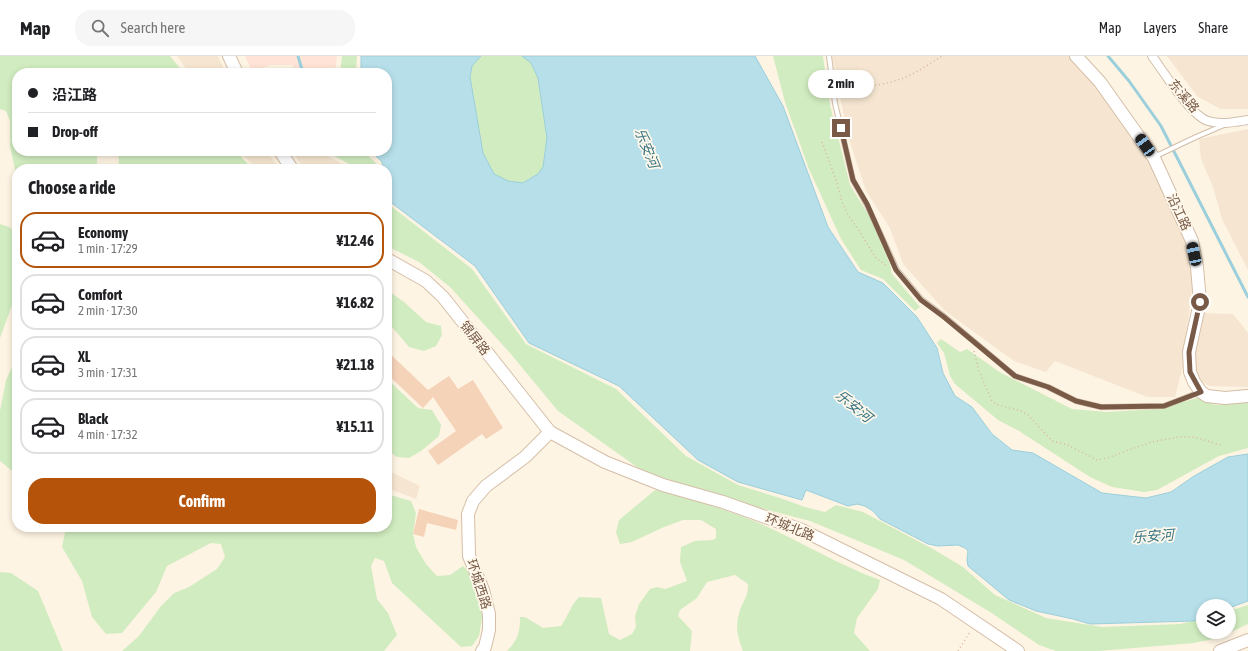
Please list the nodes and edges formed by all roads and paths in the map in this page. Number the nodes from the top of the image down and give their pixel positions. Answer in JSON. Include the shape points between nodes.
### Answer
{"nodes":[{"id":1,"x":228,"y":56,"type":"edge"},
{"id":2,"x":829,"y":56,"type":"edge"},
{"id":3,"x":942,"y":56,"type":"edge"},
{"id":4,"x":1076,"y":56,"type":"edge"},
{"id":5,"x":1152,"y":56,"type":"edge"},
{"id":6,"x":234,"y":68,"type":"edge"},
{"id":7,"x":833,"y":86,"type":"junction"},
{"id":8,"x":1248,"y":120,"type":"edge"},
{"id":9,"x":1229,"y":123,"type":"junction"},
{"id":10,"x":822,"y":142,"type":"dead end"},
{"id":11,"x":1154,"y":158,"type":"junction"},
{"id":12,"x":392,"y":262,"type":"edge"},
{"id":13,"x":896,"y":270,"type":"junction"},
{"id":14,"x":972,"y":341,"type":"junction"},
{"id":15,"x":1201,"y":392,"type":"junction"},
{"id":16,"x":1248,"y":396,"type":"edge"},
{"id":17,"x":550,"y":432,"type":"junction"},
{"id":18,"x":1221,"y":445,"type":"dead end"},
{"id":19,"x":976,"y":624,"type":"junction"},
{"id":20,"x":1248,"y":640,"type":"edge"},
{"id":21,"x":482,"y":651,"type":"edge"},
{"id":22,"x":958,"y":651,"type":"edge"},
{"id":23,"x":1018,"y":651,"type":"edge"},
{"id":24,"x":1220,"y":651,"type":"edge"}],
"edges":[{"from":1,"to":6,"type":"street"},
{"from":2,"to":7,"type":"lane"},
{"from":3,"to":7,"type":"path","via":[[900,79],[856,87]]},
{"from":4,"to":11,"type":"street","name":"沿江路","via":[[1100,82]]},
{"from":5,"to":9,"type":"street","name":"东溪路","via":[[1193,111],[1208,121]]},
{"from":7,"to":13,"type":"lane","via":[[853,180],[867,204]]},
{"from":8,"to":9,"type":"street","name":"东溪路"},
{"from":9,"to":11,"type":"lane","via":[[1196,136]]},
{"from":10,"to":13,"type":"path","via":[[848,215],[876,258]]},
{"from":11,"to":15,"type":"street","name":"沿江路","via":[[1192,241],[1200,302],[1189,352],[1190,372]]},
{"from":12,"to":17,"type":"street","name":"锦屏路","via":[[426,280],[443,297]]},
{"from":13,"to":14,"type":"lane","via":[[921,300]]},
{"from":14,"to":15,"type":"lane","via":[[1015,376],[1048,387],[1076,401],[1101,407],[1164,406]]},
{"from":14,"to":18,"type":"path","via":[[979,371],[992,401],[1021,411],[1052,441],[1068,445],[1097,460],[1151,442],[1179,437],[1194,437]]},
{"from":15,"to":16,"type":"street","via":[[1216,397]]},
{"from":17,"to":19,"type":"street","name":"环城北路","via":[[605,462],[663,485],[723,502],[802,530],[941,599]]},
{"from":17,"to":21,"type":"street","name":"环城西路","via":[[525,457],[486,486],[473,501],[468,514],[469,556],[483,590],[489,614],[489,630]]},
{"from":19,"to":22,"type":"path"},
{"from":19,"to":23,"type":"street","name":"环城北路"},
{"from":20,"to":24,"type":"street"}]}
